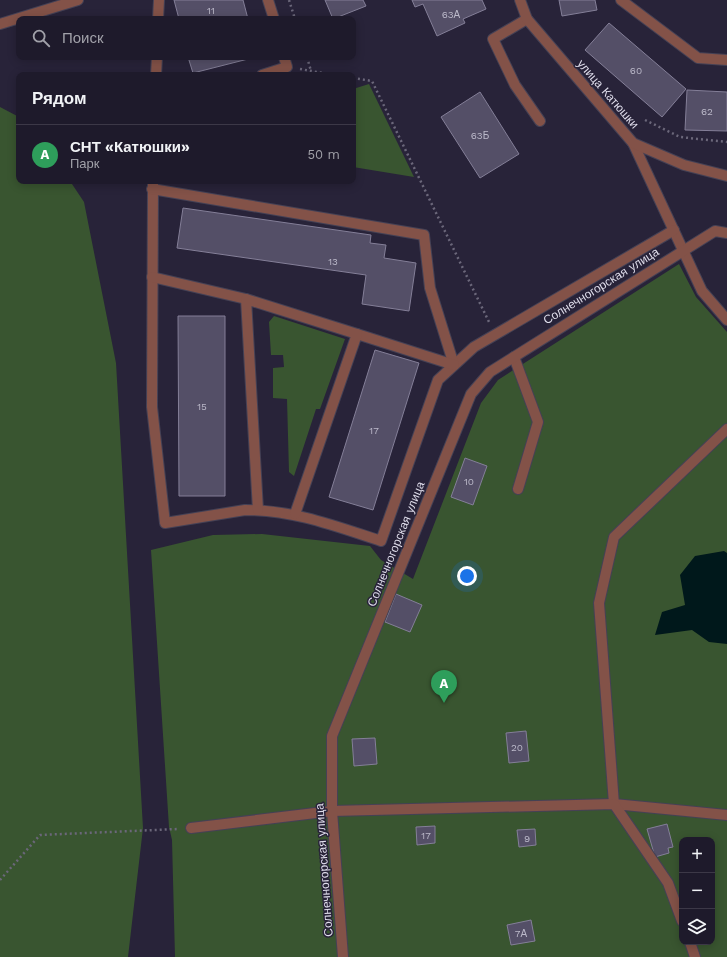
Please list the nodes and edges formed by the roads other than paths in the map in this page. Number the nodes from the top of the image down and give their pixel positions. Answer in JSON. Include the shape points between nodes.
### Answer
{"nodes":[{"id":1,"x":78,"y":0,"type":"edge"},
{"id":2,"x":159,"y":0,"type":"edge"},
{"id":3,"x":268,"y":0,"type":"edge"},
{"id":4,"x":520,"y":0,"type":"edge"},
{"id":5,"x":621,"y":0,"type":"edge"},
{"id":6,"x":26,"y":16,"type":"edge"},
{"id":7,"x":158,"y":16,"type":"edge"},
{"id":8,"x":273,"y":16,"type":"edge"},
{"id":9,"x":16,"y":19,"type":"edge"},
{"id":10,"x":527,"y":19,"type":"junction"},
{"id":11,"x":0,"y":24,"type":"edge"},
{"id":12,"x":157,"y":60,"type":"edge"},
{"id":13,"x":285,"y":60,"type":"edge"},
{"id":14,"x":727,"y":60,"type":"edge"},
{"id":15,"x":156,"y":72,"type":"edge"},
{"id":16,"x":271,"y":72,"type":"edge"},
{"id":17,"x":540,"y":121,"type":"dead end"},
{"id":18,"x":634,"y":143,"type":"junction"},
{"id":19,"x":727,"y":176,"type":"edge"},
{"id":20,"x":153,"y":185,"type":"edge"},
{"id":21,"x":674,"y":230,"type":"junction"},
{"id":22,"x":727,"y":232,"type":"edge"},
{"id":23,"x":682,"y":250,"type":"junction"},
{"id":24,"x":152,"y":277,"type":"junction"},
{"id":25,"x":246,"y":299,"type":"junction"},
{"id":26,"x":727,"y":320,"type":"edge"},
{"id":27,"x":357,"y":334,"type":"junction"},
{"id":28,"x":514,"y":357,"type":"junction"},
{"id":29,"x":454,"y":365,"type":"junction"},
{"id":30,"x":727,"y":429,"type":"edge"},
{"id":31,"x":518,"y":489,"type":"dead end"},
{"id":32,"x":258,"y":510,"type":"junction"},
{"id":33,"x":295,"y":514,"type":"junction"},
{"id":34,"x":614,"y":804,"type":"junction"},
{"id":35,"x":332,"y":812,"type":"junction"},
{"id":36,"x":727,"y":815,"type":"edge"},
{"id":37,"x":191,"y":828,"type":"road end"},
{"id":38,"x":679,"y":913,"type":"edge"},
{"id":39,"x":691,"y":945,"type":"edge"},
{"id":40,"x":343,"y":957,"type":"edge"},
{"id":41,"x":696,"y":957,"type":"edge"}],
"edges":[{"from":1,"to":6,"type":"street"},
{"from":2,"to":7,"type":"street"},
{"from":3,"to":8,"type":"street"},
{"from":4,"to":10,"type":"street","name":"улица Катюшки"},
{"from":5,"to":14,"type":"street","via":[[698,58]]},
{"from":9,"to":11,"type":"street"},
{"from":10,"to":17,"type":"street","via":[[493,39],[515,85]]},
{"from":10,"to":18,"type":"street","name":"улица Катюшки"},
{"from":12,"to":15,"type":"street"},
{"from":13,"to":16,"type":"street","via":[[287,67]]},
{"from":18,"to":19,"type":"street","name":"улица Катюшки","via":[[684,166]]},
{"from":18,"to":21,"type":"street"},
{"from":20,"to":24,"type":"street"},
{"from":20,"to":29,"type":"street","via":[[424,235],[430,288]]},
{"from":21,"to":23,"type":"street"},
{"from":21,"to":29,"type":"street","via":[[474,347]]},
{"from":22,"to":23,"type":"street","name":"Солнечногорская улица","via":[[715,231]]},
{"from":23,"to":26,"type":"street","via":[[702,291]]},
{"from":23,"to":28,"type":"street","name":"Солнечногорская улица"},
{"from":24,"to":25,"type":"street"},
{"from":24,"to":32,"type":"street","via":[[152,407],[165,523]]},
{"from":25,"to":27,"type":"street"},
{"from":25,"to":32,"type":"street"},
{"from":27,"to":29,"type":"street"},
{"from":27,"to":33,"type":"street"},
{"from":28,"to":31,"type":"street","via":[[538,422]]},
{"from":28,"to":35,"type":"street","name":"Солнечногорская улица","via":[[490,372],[471,394],[335,728],[332,736]]},
{"from":29,"to":33,"type":"street","via":[[438,380],[381,541]]},
{"from":30,"to":34,"type":"street","via":[[614,537],[600,604]]},
{"from":32,"to":33,"type":"street"},
{"from":34,"to":35,"type":"street"},
{"from":34,"to":36,"type":"street"},
{"from":34,"to":38,"type":"street","via":[[668,883]]},
{"from":35,"to":37,"type":"street"},
{"from":35,"to":40,"type":"street","name":"Солнечногорская улица"},
{"from":39,"to":41,"type":"street"}]}
